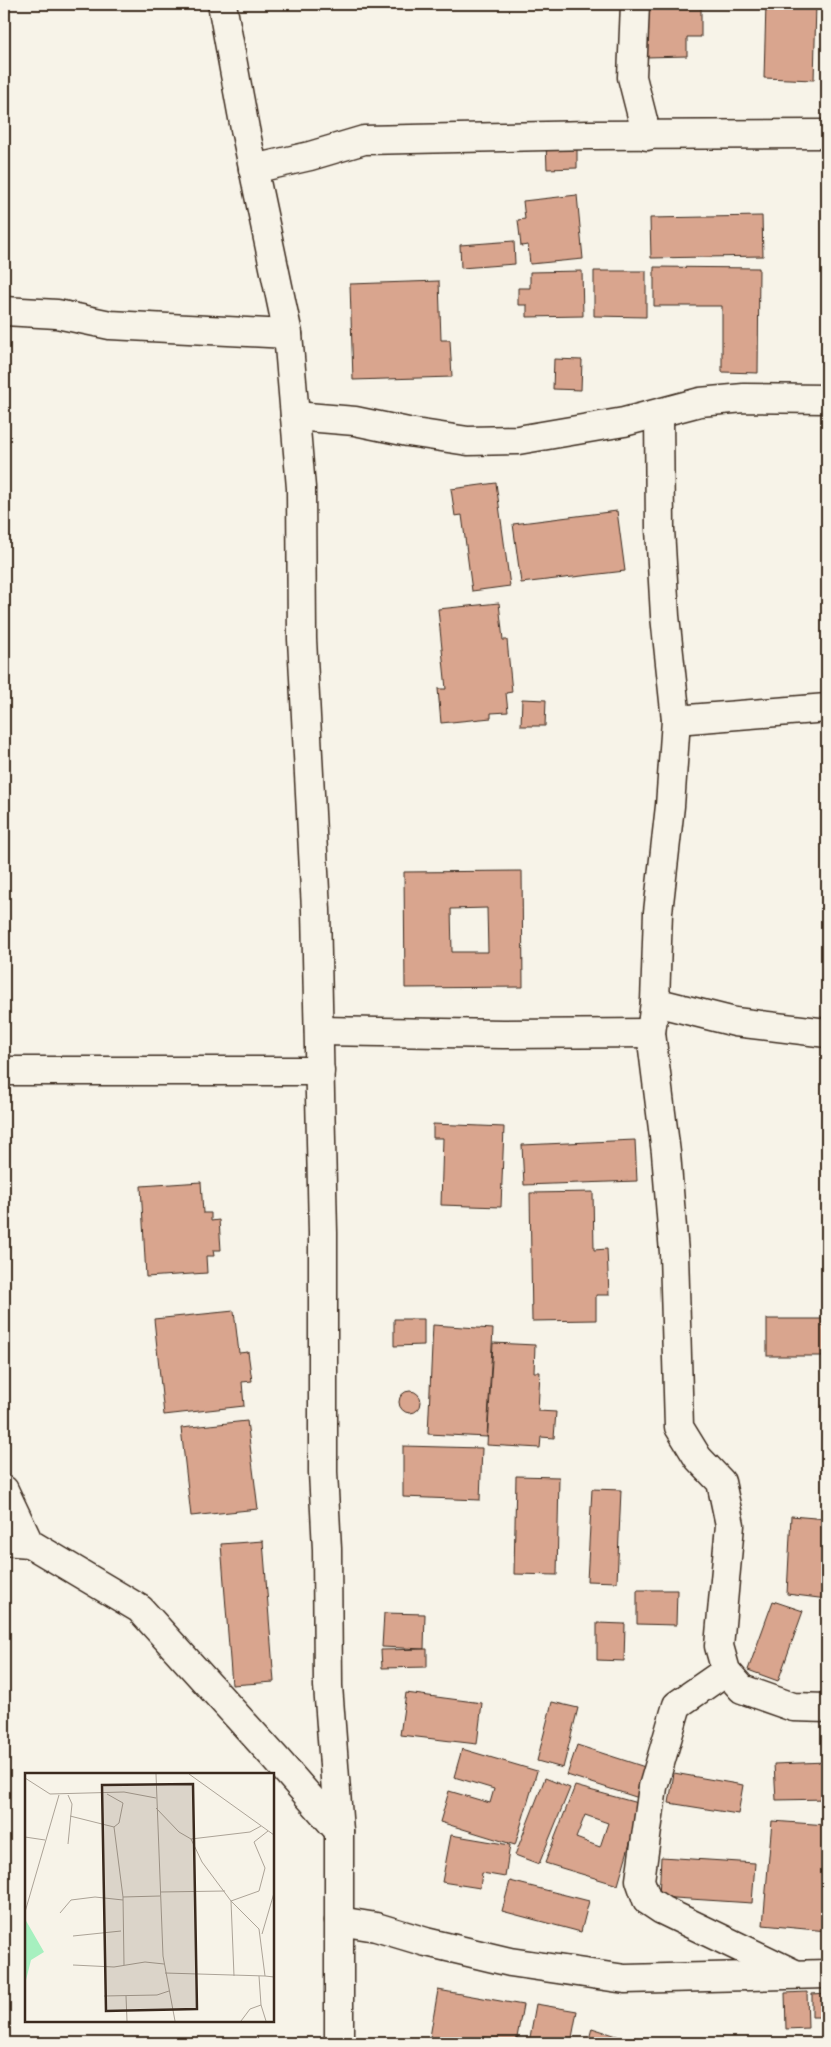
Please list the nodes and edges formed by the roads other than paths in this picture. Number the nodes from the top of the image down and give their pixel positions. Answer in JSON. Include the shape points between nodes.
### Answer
{"nodes":[{"id":1,"x":222,"y":4,"type":"edge"},
{"id":2,"x":635,"y":4,"type":"edge"},
{"id":3,"x":827,"y":134,"type":"edge"},
{"id":4,"x":647,"y":136,"type":"junction"},
{"id":5,"x":253,"y":169,"type":"junction"},
{"id":6,"x":4,"y":311,"type":"edge"},
{"id":7,"x":288,"y":334,"type":"junction"},
{"id":8,"x":827,"y":399,"type":"edge"},
{"id":9,"x":660,"y":414,"type":"junction"},
{"id":10,"x":295,"y":416,"type":"junction"},
{"id":11,"x":827,"y":708,"type":"edge"},
{"id":12,"x":676,"y":720,"type":"junction"},
{"id":13,"x":655,"y":1002,"type":"junction"},
{"id":14,"x":319,"y":1032,"type":"junction"},
{"id":15,"x":651,"y":1033,"type":"junction"},
{"id":16,"x":827,"y":1033,"type":"edge"},
{"id":17,"x":4,"y":1071,"type":"edge"},
{"id":18,"x":320,"y":1071,"type":"junction"},
{"id":19,"x":4,"y":1490,"type":"edge"},
{"id":20,"x":17,"y":1542,"type":"edge"},
{"id":21,"x":726,"y":1671,"type":"junction"},
{"id":22,"x":827,"y":1708,"type":"edge"},
{"id":23,"x":339,"y":1831,"type":"junction"},
{"id":24,"x":339,"y":1922,"type":"junction"},
{"id":25,"x":827,"y":1974,"type":"edge"},
{"id":26,"x":799,"y":1975,"type":"junction"},
{"id":27,"x":339,"y":2043,"type":"edge"}],
"edges":[{"from":1,"to":5,"type":"street"},
{"from":2,"to":4,"type":"street","via":[[632,78]]},
{"from":3,"to":4,"type":"street"},
{"from":4,"to":5,"type":"street","via":[[364,140]]},
{"from":5,"to":7,"type":"street"},
{"from":6,"to":7,"type":"street","via":[[57,314],[110,325]]},
{"from":7,"to":10,"type":"street"},
{"from":8,"to":9,"type":"street","via":[[735,398],[700,402]]},
{"from":9,"to":10,"type":"street","via":[[518,440],[468,441],[355,421]]},
{"from":9,"to":12,"type":"street","via":[[660,529]]},
{"from":10,"to":14,"type":"street","via":[[301,488],[302,639]]},
{"from":11,"to":12,"type":"street"},
{"from":12,"to":13,"type":"street","via":[[658,912]]},
{"from":13,"to":15,"type":"street"},
{"from":13,"to":16,"type":"street","via":[[735,1022]]},
{"from":14,"to":15,"type":"street"},
{"from":14,"to":18,"type":"street"},
{"from":15,"to":21,"type":"street","via":[[674,1253],[679,1427],[698,1458],[721,1482],[730,1525],[719,1646]]},
{"from":17,"to":18,"type":"street"},
{"from":18,"to":23,"type":"street","via":[[328,1686]]},
{"from":19,"to":20,"type":"street"},
{"from":20,"to":23,"type":"street","via":[[140,1609]]},
{"from":21,"to":22,"type":"street","via":[[742,1689],[793,1707]]},
{"from":21,"to":26,"type":"street","via":[[677,1705],[653,1787],[640,1880],[647,1900],[662,1910]]},
{"from":23,"to":24,"type":"street"},
{"from":24,"to":26,"type":"street","via":[[376,1927],[510,1962],[625,1979]]},
{"from":24,"to":27,"type":"street"},
{"from":25,"to":26,"type":"street"}]}
